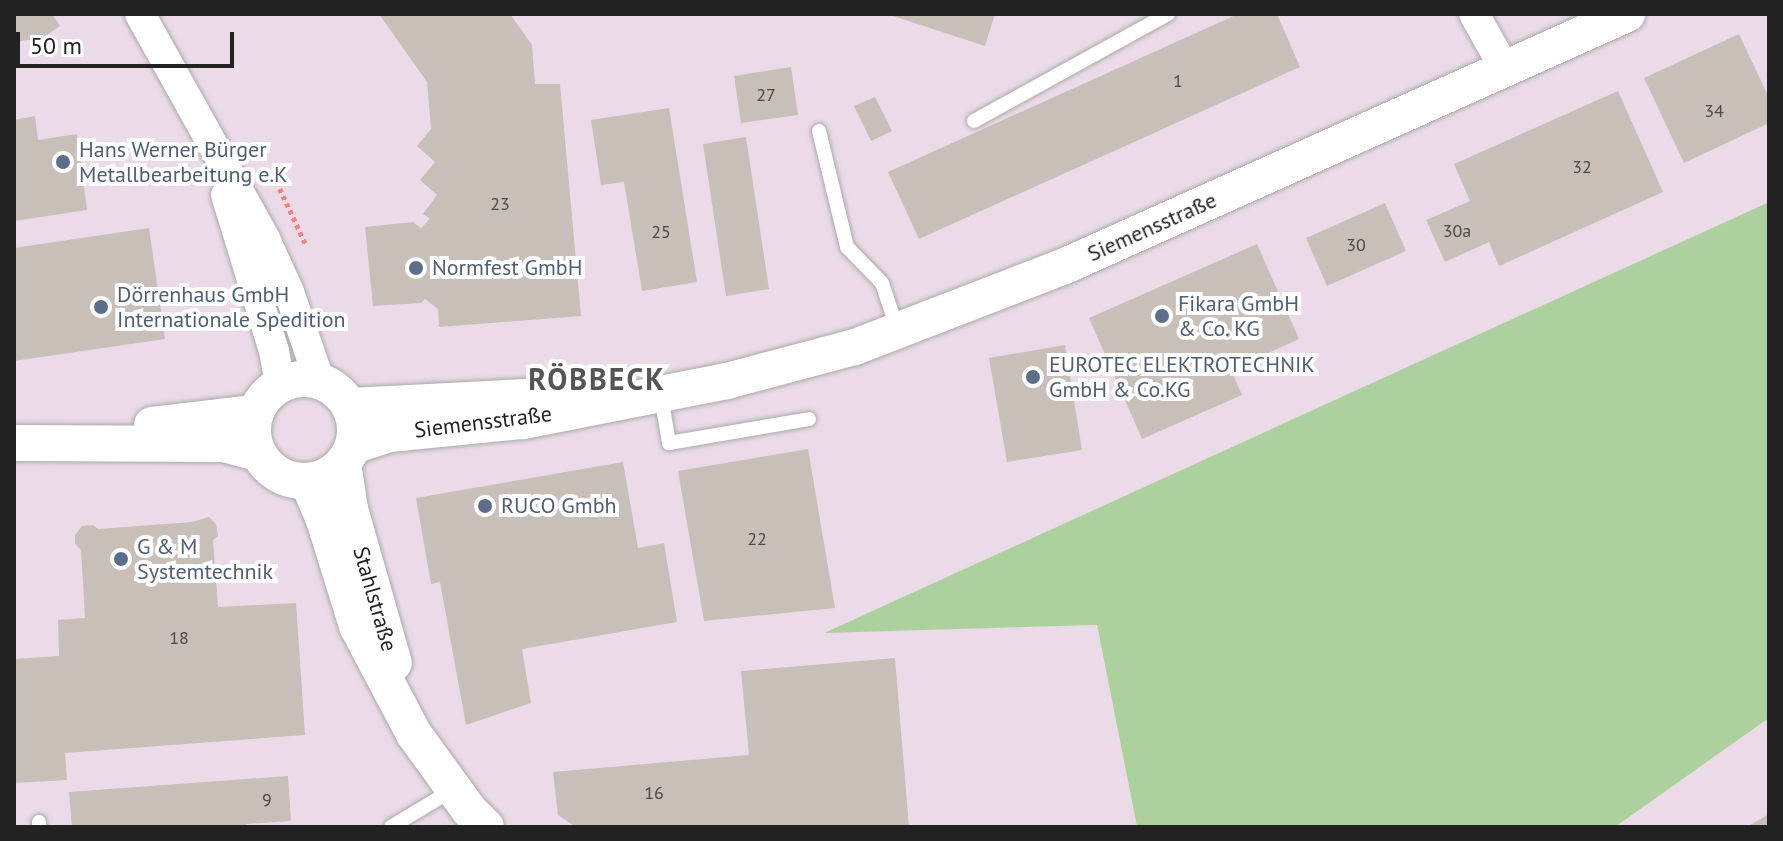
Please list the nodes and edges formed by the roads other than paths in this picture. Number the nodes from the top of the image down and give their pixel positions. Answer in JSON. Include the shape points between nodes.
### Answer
{"nodes":[{"id":1,"x":140,"y":14,"type":"edge"},
{"id":2,"x":1168,"y":14,"type":"edge"},
{"id":3,"x":1474,"y":14,"type":"edge"},
{"id":4,"x":1627,"y":14,"type":"edge"},
{"id":5,"x":1505,"y":69,"type":"junction"},
{"id":6,"x":974,"y":121,"type":"dead end"},
{"id":7,"x":819,"y":131,"type":"dead end"},
{"id":8,"x":209,"y":139,"type":"junction"},
{"id":9,"x":898,"y":331,"type":"junction"},
{"id":10,"x":320,"y":382,"type":"junction"},
{"id":11,"x":280,"y":385,"type":"junction"},
{"id":12,"x":660,"y":392,"type":"junction"},
{"id":13,"x":349,"y":406,"type":"junction"},
{"id":14,"x":254,"y":413,"type":"junction"},
{"id":15,"x":809,"y":419,"type":"dead end"},
{"id":16,"x":14,"y":442,"type":"edge"},
{"id":17,"x":258,"y":453,"type":"junction"},
{"id":18,"x":348,"y":455,"type":"junction"},
{"id":19,"x":308,"y":482,"type":"junction"},
{"id":20,"x":414,"y":734,"type":"junction"},
{"id":21,"x":454,"y":789,"type":"junction"},
{"id":22,"x":391,"y":827,"type":"edge"},
{"id":23,"x":486,"y":827,"type":"edge"}],
"edges":[{"from":1,"to":8,"type":"street"},
{"from":2,"to":6,"type":"lane"},
{"from":3,"to":5,"type":"street"},
{"from":4,"to":5,"type":"street","name":"Siemensstraße"},
{"from":5,"to":9,"type":"street","name":"Siemensstraße","via":[[1065,266]]},
{"from":7,"to":9,"type":"lane","via":[[847,247],[882,283]]},
{"from":8,"to":10,"type":"street","via":[[289,292]]},
{"from":8,"to":11,"type":"street"},
{"from":9,"to":12,"type":"street","name":"Siemensstraße","via":[[791,365]]},
{"from":10,"to":11,"type":"street","via":[[300,378]]},
{"from":10,"to":13,"type":"street","via":[[338,390]]},
{"from":11,"to":14,"type":"street"},
{"from":12,"to":13,"type":"street","name":"Siemensstraße"},
{"from":12,"to":15,"type":"lane","via":[[669,443]]},
{"from":12,"to":18,"type":"street","name":"Siemensstraße","via":[[523,421],[390,434]]},
{"from":13,"to":18,"type":"street","via":[[356,426]]},
{"from":14,"to":16,"type":"street"},
{"from":14,"to":17,"type":"street","via":[[252,434]]},
{"from":16,"to":17,"type":"street","via":[[224,444]]},
{"from":17,"to":19,"type":"street","via":[[270,469]]},
{"from":18,"to":19,"type":"street"},
{"from":18,"to":20,"type":"street","name":"Stahlstraße","via":[[350,509]]},
{"from":19,"to":20,"type":"street","name":"Stahlstraße","via":[[357,626]]},
{"from":20,"to":21,"type":"street","name":"Stahlstraße"},
{"from":21,"to":22,"type":"lane"},
{"from":21,"to":23,"type":"street","name":"Stahlstraße"}]}
